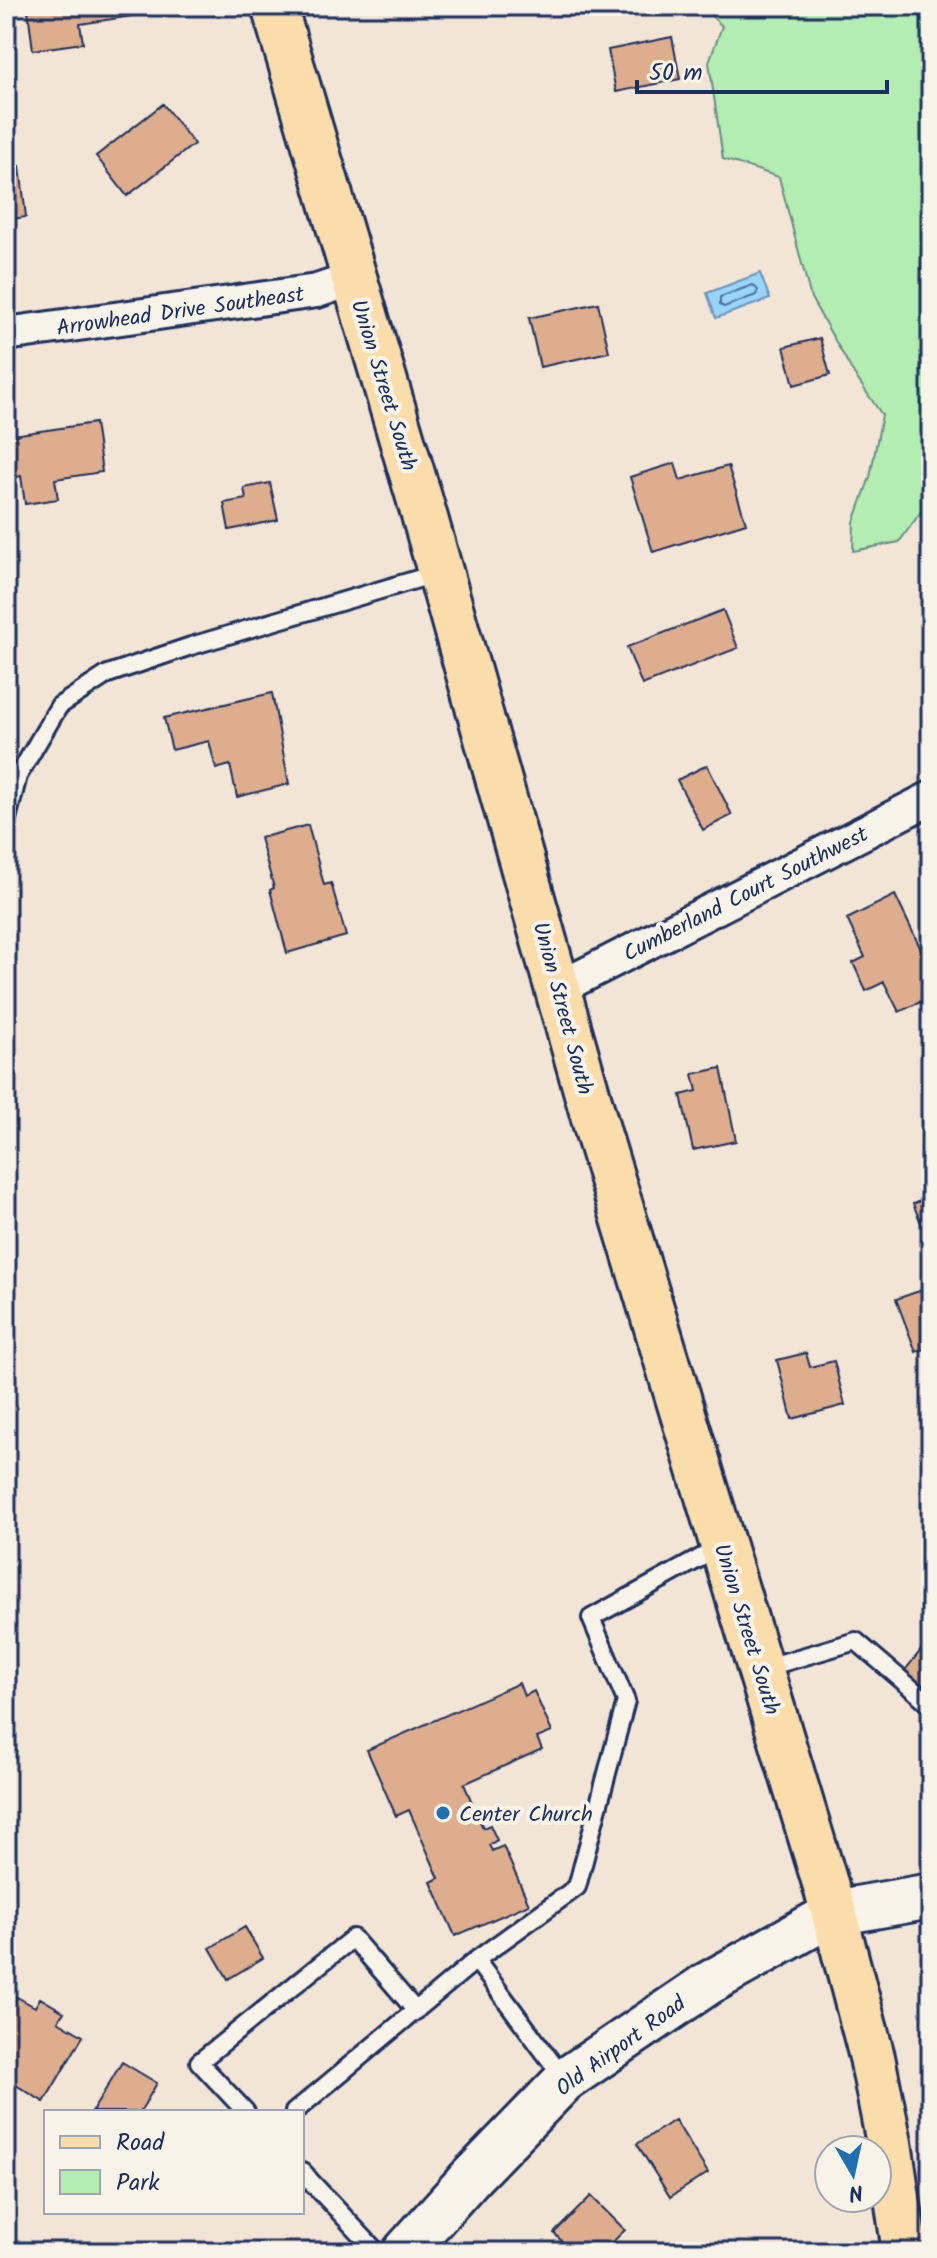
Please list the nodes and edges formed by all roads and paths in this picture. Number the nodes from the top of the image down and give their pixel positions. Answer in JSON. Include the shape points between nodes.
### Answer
{"nodes":[{"id":1,"x":274,"y":6,"type":"edge"},
{"id":2,"x":353,"y":279,"type":"junction"},
{"id":3,"x":6,"y":334,"type":"edge"},
{"id":4,"x":440,"y":573,"type":"junction"},
{"id":5,"x":931,"y":798,"type":"edge"},
{"id":6,"x":6,"y":823,"type":"edge"},
{"id":7,"x":559,"y":988,"type":"junction"},
{"id":8,"x":723,"y":1546,"type":"junction"},
{"id":9,"x":761,"y":1669,"type":"junction"},
{"id":10,"x":931,"y":1705,"type":"edge"},
{"id":11,"x":931,"y":1896,"type":"edge"},
{"id":12,"x":834,"y":1913,"type":"junction"},
{"id":13,"x":476,"y":1960,"type":"junction"},
{"id":14,"x":416,"y":2011,"type":"junction"},
{"id":15,"x":565,"y":2080,"type":"junction"},
{"id":16,"x":244,"y":2110,"type":"edge"},
{"id":17,"x":296,"y":2110,"type":"edge"},
{"id":18,"x":304,"y":2174,"type":"edge"},
{"id":19,"x":377,"y":2252,"type":"edge"},
{"id":20,"x":404,"y":2252,"type":"edge"},
{"id":21,"x":905,"y":2252,"type":"edge"}],
"edges":[{"from":1,"to":2,"type":"main road","name":"Union Street South"},
{"from":2,"to":3,"type":"street","name":"Arrowhead Drive Southeast","via":[[317,291]]},
{"from":2,"to":4,"type":"main road","name":"Union Street South"},
{"from":4,"to":6,"type":"lane","via":[[108,674],[59,706],[18,776]]},
{"from":4,"to":7,"type":"main road","name":"Union Street South"},
{"from":5,"to":7,"type":"street","name":"Cumberland Court Southwest"},
{"from":7,"to":8,"type":"main road","name":"Union Street South"},
{"from":8,"to":9,"type":"main road","name":"Union Street South"},
{"from":8,"to":13,"type":"lane","via":[[591,1618],[626,1701],[577,1887]]},
{"from":9,"to":10,"type":"lane","via":[[856,1641]]},
{"from":9,"to":12,"type":"main road","name":"Union Street South"},
{"from":11,"to":12,"type":"main road"},
{"from":12,"to":15,"type":"street","name":"Old Airport Road","via":[[707,1984]]},
{"from":12,"to":21,"type":"main road","name":"Union Street South","via":[[872,2057]]},
{"from":13,"to":14,"type":"lane"},
{"from":13,"to":15,"type":"lane"},
{"from":14,"to":16,"type":"lane","via":[[353,1938],[199,2062]]},
{"from":14,"to":17,"type":"lane"},
{"from":15,"to":20,"type":"street","name":"Old Airport Road"},
{"from":18,"to":19,"type":"lane"}]}
